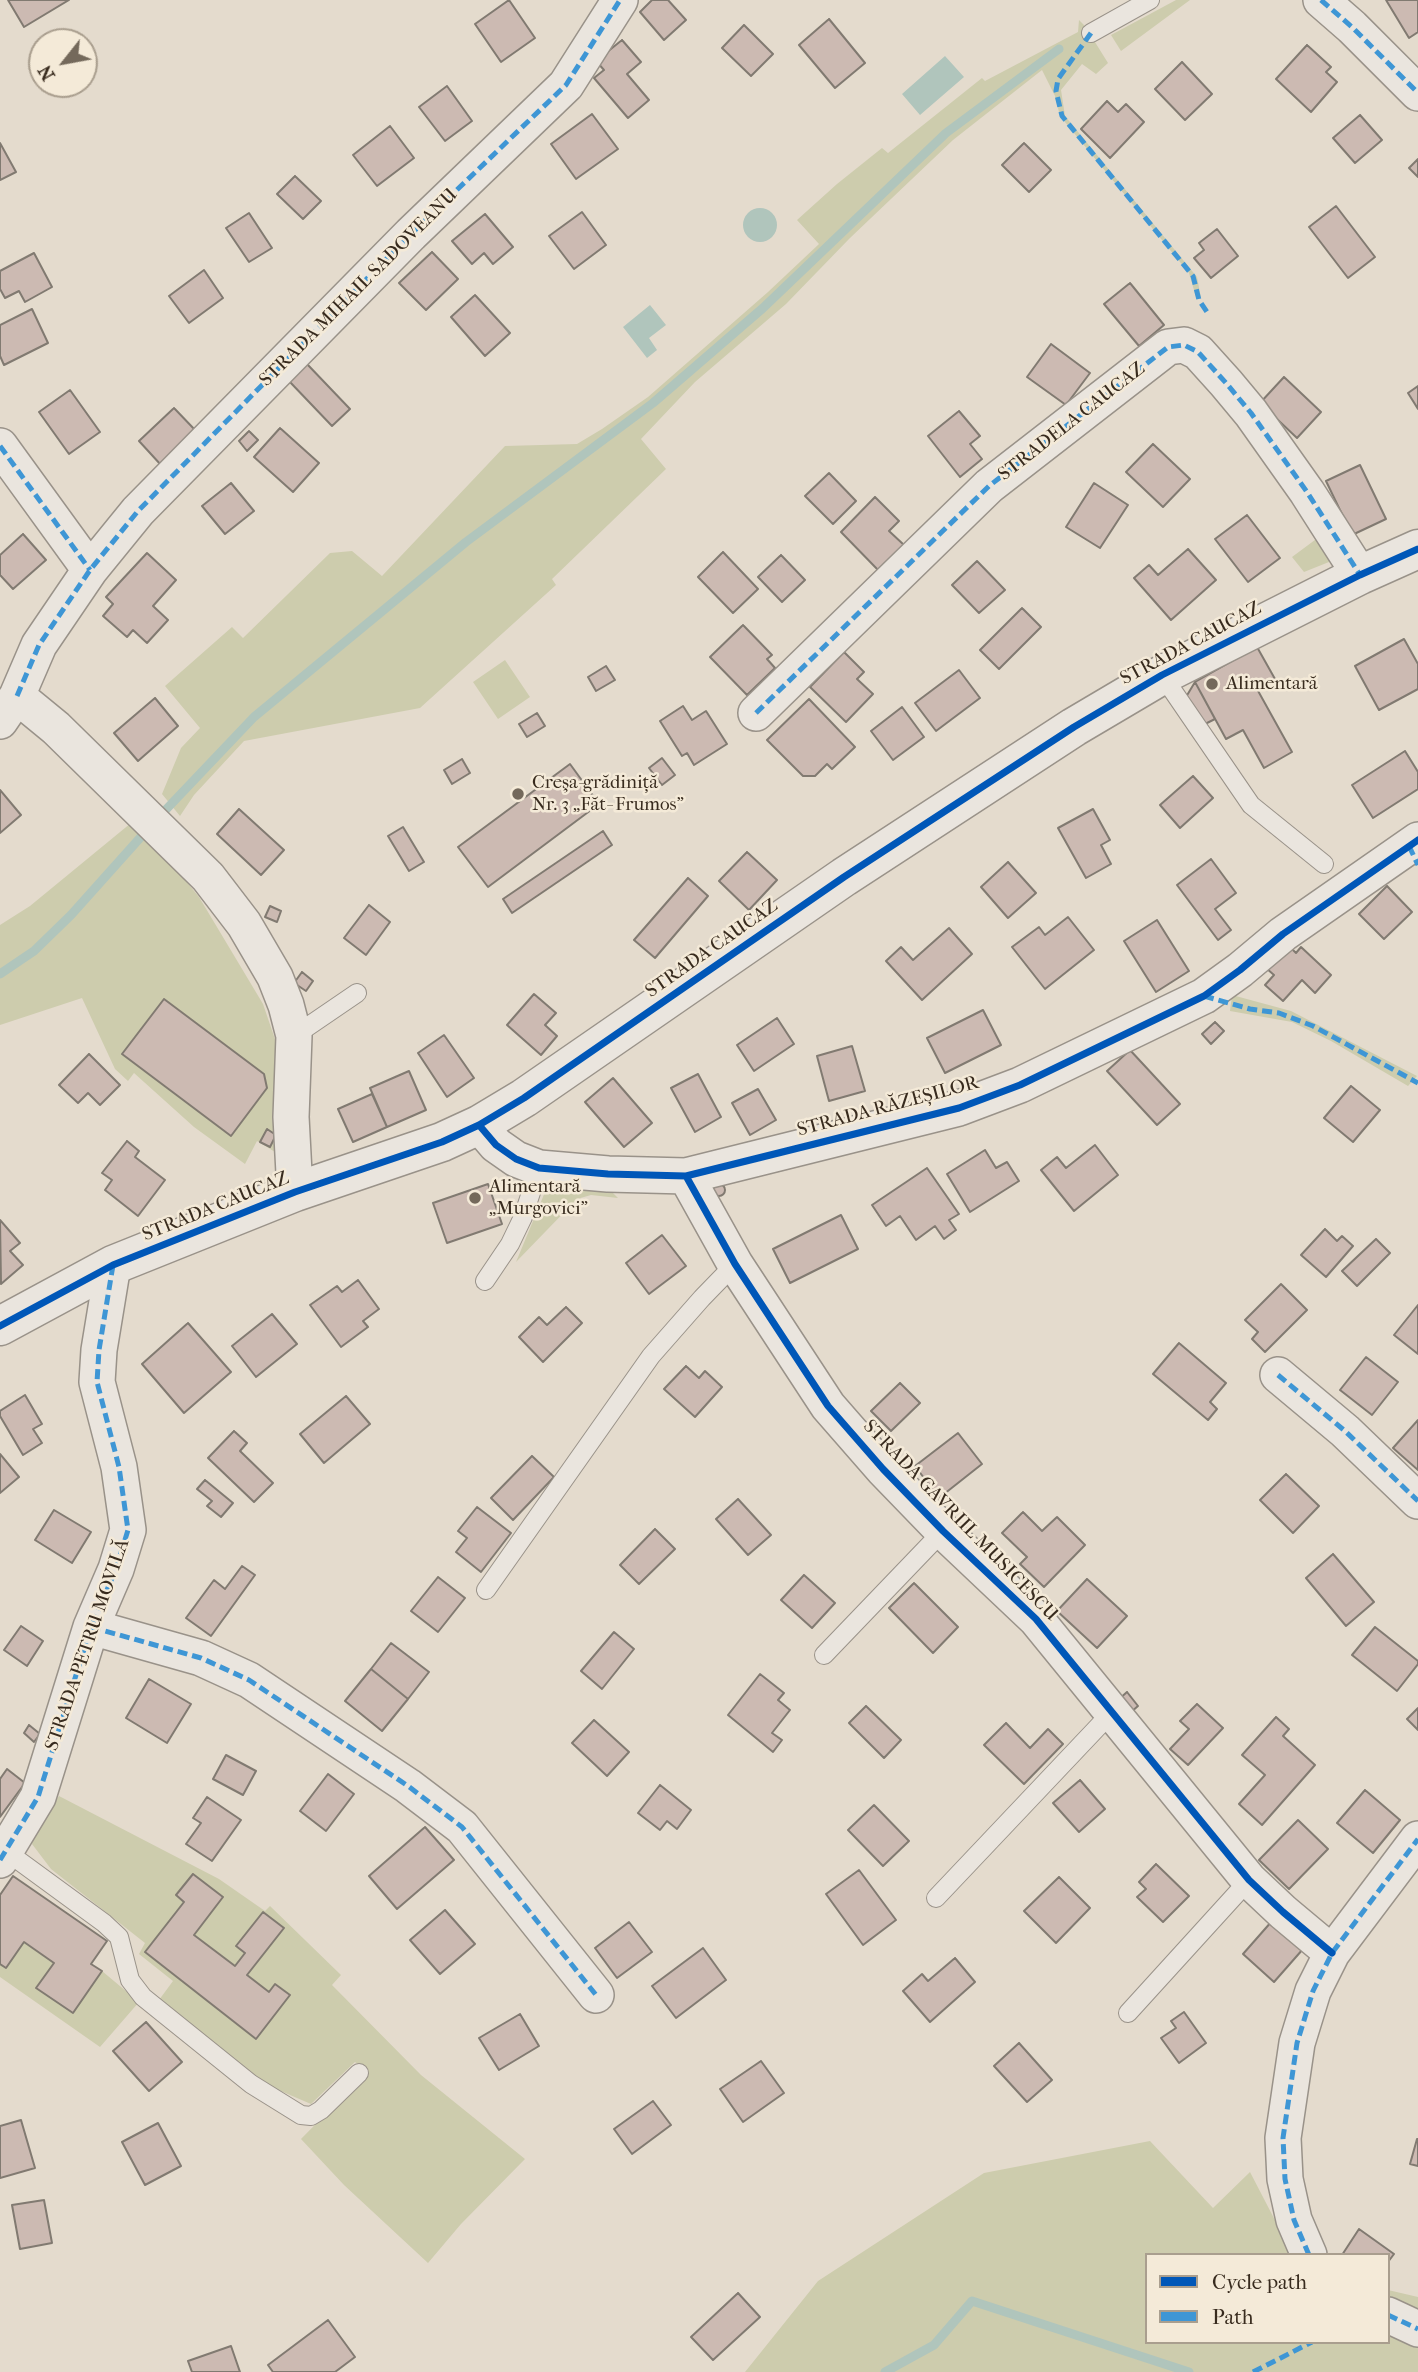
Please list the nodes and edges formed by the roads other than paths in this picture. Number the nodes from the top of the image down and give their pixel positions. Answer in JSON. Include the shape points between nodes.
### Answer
{"nodes":[{"id":1,"x":620,"y":0,"type":"edge"},
{"id":2,"x":1150,"y":0,"type":"edge"},
{"id":3,"x":1321,"y":0,"type":"edge"},
{"id":4,"x":1091,"y":33,"type":"dead end"},
{"id":5,"x":1418,"y":93,"type":"edge"},
{"id":6,"x":0,"y":446,"type":"edge"},
{"id":7,"x":1418,"y":549,"type":"edge"},
{"id":8,"x":90,"y":570,"type":"junction"},
{"id":9,"x":1360,"y":575,"type":"junction"},
{"id":10,"x":1162,"y":675,"type":"junction"},
{"id":11,"x":8,"y":709,"type":"edge"},
{"id":12,"x":756,"y":713,"type":"dead end"},
{"id":13,"x":1415,"y":850,"type":"edge"},
{"id":14,"x":1324,"y":864,"type":"dead end"},
{"id":15,"x":358,"y":993,"type":"dead end"},
{"id":16,"x":294,"y":1035,"type":"junction"},
{"id":17,"x":479,"y":1125,"type":"junction"},
{"id":18,"x":539,"y":1168,"type":"junction"},
{"id":19,"x":686,"y":1176,"type":"junction"},
{"id":20,"x":295,"y":1192,"type":"junction"},
{"id":21,"x":735,"y":1264,"type":"junction"},
{"id":22,"x":113,"y":1265,"type":"junction"},
{"id":23,"x":485,"y":1281,"type":"dead end"},
{"id":24,"x":0,"y":1326,"type":"edge"},
{"id":25,"x":1278,"y":1375,"type":"dead end"},
{"id":26,"x":1418,"y":1501,"type":"edge"},
{"id":27,"x":943,"y":1531,"type":"junction"},
{"id":28,"x":486,"y":1590,"type":"dead end"},
{"id":29,"x":91,"y":1627,"type":"junction"},
{"id":30,"x":824,"y":1655,"type":"dead end"},
{"id":31,"x":1112,"y":1711,"type":"junction"},
{"id":32,"x":1418,"y":1839,"type":"edge"},
{"id":33,"x":3,"y":1856,"type":"edge"},
{"id":34,"x":1249,"y":1880,"type":"junction"},
{"id":35,"x":936,"y":1898,"type":"dead end"},
{"id":36,"x":1332,"y":1953,"type":"junction"},
{"id":37,"x":597,"y":1995,"type":"dead end"},
{"id":38,"x":1128,"y":2013,"type":"dead end"},
{"id":39,"x":359,"y":2073,"type":"dead end"},
{"id":40,"x":1308,"y":2253,"type":"edge"},
{"id":41,"x":1390,"y":2316,"type":"edge"},
{"id":42,"x":1418,"y":2329,"type":"edge"}],
"edges":[{"from":1,"to":8,"type":"street","name":"STRADA MIHAIL SADOVEANU","via":[[566,85],[411,234],[138,511]]},
{"from":2,"to":4,"type":"lane"},
{"from":3,"to":5,"type":"street"},
{"from":6,"to":8,"type":"street"},
{"from":7,"to":9,"type":"street","name":"STRADA CAUCAZ"},
{"from":8,"to":11,"type":"street","name":"STRADA MIHAIL SADOVEANU","via":[[39,645]]},
{"from":9,"to":10,"type":"street","name":"STRADA CAUCAZ"},
{"from":9,"to":12,"type":"street","name":"STRADELA CAUCAZ","via":[[1307,492],[1226,383],[1198,352],[1184,345],[1167,347],[989,486]]},
{"from":10,"to":14,"type":"lane","via":[[1251,805]]},
{"from":10,"to":17,"type":"street","name":"STRADA CAUCAZ","via":[[844,877]]},
{"from":11,"to":16,"type":"street","via":[[56,728],[208,877],[244,924],[275,977]]},
{"from":13,"to":19,"type":"street","name":"STRADA RĂZEȘILOR","via":[[1283,934],[1204,996],[1020,1085],[959,1108]]},
{"from":15,"to":16,"type":"lane"},
{"from":16,"to":20,"type":"street","via":[[291,1117]]},
{"from":17,"to":18,"type":"street","name":"STRADA RĂZEȘILOR","via":[[496,1144]]},
{"from":17,"to":20,"type":"street","name":"STRADA CAUCAZ"},
{"from":18,"to":19,"type":"street","name":"STRADA RĂZEȘILOR"},
{"from":18,"to":23,"type":"lane","via":[[523,1217]]},
{"from":19,"to":21,"type":"street","name":"STRADA GAVRIIL MUSICESCU"},
{"from":20,"to":22,"type":"street","name":"STRADA CAUCAZ"},
{"from":21,"to":27,"type":"street","name":"STRADA GAVRIIL MUSICESCU","via":[[828,1406]]},
{"from":21,"to":28,"type":"lane","via":[[651,1356]]},
{"from":22,"to":24,"type":"street","name":"STRADA CAUCAZ"},
{"from":22,"to":29,"type":"street","name":"STRADA PETRU MOVILĂ","via":[[97,1382],[119,1467],[128,1530]]},
{"from":25,"to":26,"type":"street"},
{"from":27,"to":30,"type":"lane","name":"STRADA GAVRIIL MUSICESCU"},
{"from":27,"to":31,"type":"street","name":"STRADA GAVRIIL MUSICESCU","via":[[1036,1619]]},
{"from":29,"to":33,"type":"street","name":"STRADA PETRU MOVILĂ","via":[[38,1797]]},
{"from":29,"to":37,"type":"street","via":[[201,1658],[249,1680],[408,1786],[462,1827]]},
{"from":31,"to":34,"type":"street","name":"STRADA GAVRIIL MUSICESCU"},
{"from":31,"to":35,"type":"lane"},
{"from":32,"to":36,"type":"street"},
{"from":33,"to":39,"type":"lane","name":"STRADA PETRU MOVILĂ","via":[[104,1923],[119,1937],[130,1980],[143,1997],[251,2084],[301,2115],[321,2110]]},
{"from":34,"to":36,"type":"street","name":"STRADA GAVRIIL MUSICESCU"},
{"from":34,"to":38,"type":"lane"},
{"from":36,"to":40,"type":"street","via":[[1313,1991],[1297,2043],[1283,2138],[1285,2179],[1294,2220]]},
{"from":41,"to":42,"type":"street"}]}
